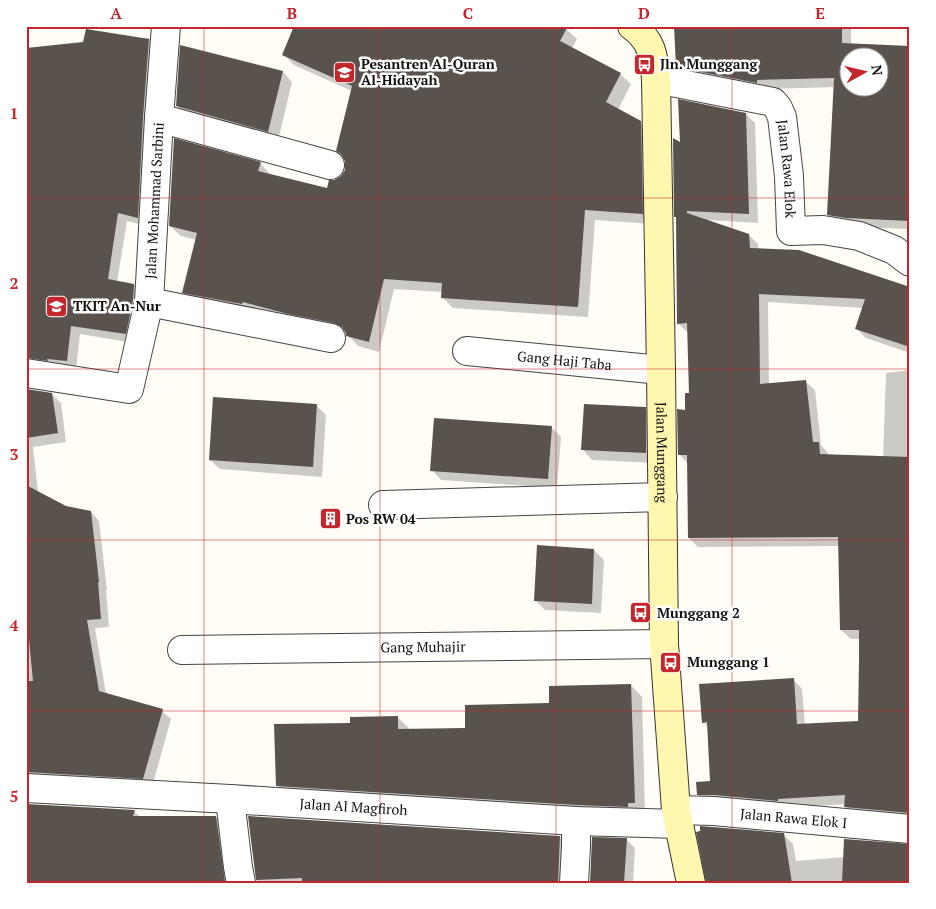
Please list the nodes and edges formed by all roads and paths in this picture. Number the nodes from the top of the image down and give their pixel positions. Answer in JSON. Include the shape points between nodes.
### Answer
{"nodes":[{"id":1,"x":166,"y":26,"type":"edge"},
{"id":2,"x":632,"y":26,"type":"edge"},
{"id":3,"x":656,"y":79,"type":"junction"},
{"id":4,"x":159,"y":118,"type":"junction"},
{"id":5,"x":330,"y":165,"type":"dead end"},
{"id":6,"x":910,"y":262,"type":"edge"},
{"id":7,"x":149,"y":302,"type":"junction"},
{"id":8,"x":331,"y":338,"type":"dead end"},
{"id":9,"x":467,"y":351,"type":"dead end"},
{"id":10,"x":662,"y":370,"type":"junction"},
{"id":11,"x":26,"y":372,"type":"edge"},
{"id":12,"x":663,"y":497,"type":"junction"},
{"id":13,"x":383,"y":505,"type":"dead end"},
{"id":14,"x":664,"y":644,"type":"junction"},
{"id":15,"x":182,"y":650,"type":"dead end"},
{"id":16,"x":26,"y":788,"type":"edge"},
{"id":17,"x":230,"y":799,"type":"junction"},
{"id":18,"x":677,"y":817,"type":"junction"},
{"id":19,"x":576,"y":821,"type":"junction"},
{"id":20,"x":910,"y":829,"type":"edge"},
{"id":21,"x":241,"y":883,"type":"edge"},
{"id":22,"x":574,"y":883,"type":"edge"},
{"id":23,"x":691,"y":883,"type":"edge"}],
"edges":[{"from":1,"to":4,"type":"street","name":"Jalan Mohammad Sarbini"},
{"from":2,"to":3,"type":"street","name":"Jalan Munggang","via":[[648,44],[654,58]]},
{"from":3,"to":6,"type":"street","name":"Jalan Rawa Elok","via":[[773,102],[782,117],[791,231],[823,230],[859,236],[894,250]]},
{"from":3,"to":10,"type":"street","name":"Jalan Munggang"},
{"from":4,"to":5,"type":"street"},
{"from":4,"to":7,"type":"street","name":"Jalan Mohammad Sarbini"},
{"from":7,"to":8,"type":"street"},
{"from":7,"to":11,"type":"street","name":"Jalan Mohammad Sarbini","via":[[129,389]]},
{"from":9,"to":10,"type":"street","name":"Gang Haji Taba"},
{"from":10,"to":12,"type":"street","name":"Jalan Munggang"},
{"from":12,"to":13,"type":"street"},
{"from":12,"to":14,"type":"street","name":"Jalan Munggang"},
{"from":14,"to":15,"type":"street","name":"Gang Muhajir"},
{"from":14,"to":18,"type":"street","name":"Jalan Munggang"},
{"from":16,"to":17,"type":"street","name":"Jalan Al Magfiroh"},
{"from":17,"to":19,"type":"street","name":"Jalan Al Magfiroh"},
{"from":17,"to":21,"type":"street"},
{"from":18,"to":19,"type":"street","name":"Jalan Al Magfiroh"},
{"from":18,"to":20,"type":"street","name":"Jalan Rawa Elok I","via":[[714,811]]},
{"from":18,"to":23,"type":"street","name":"Jalan Munggang"},
{"from":19,"to":22,"type":"street"}]}
